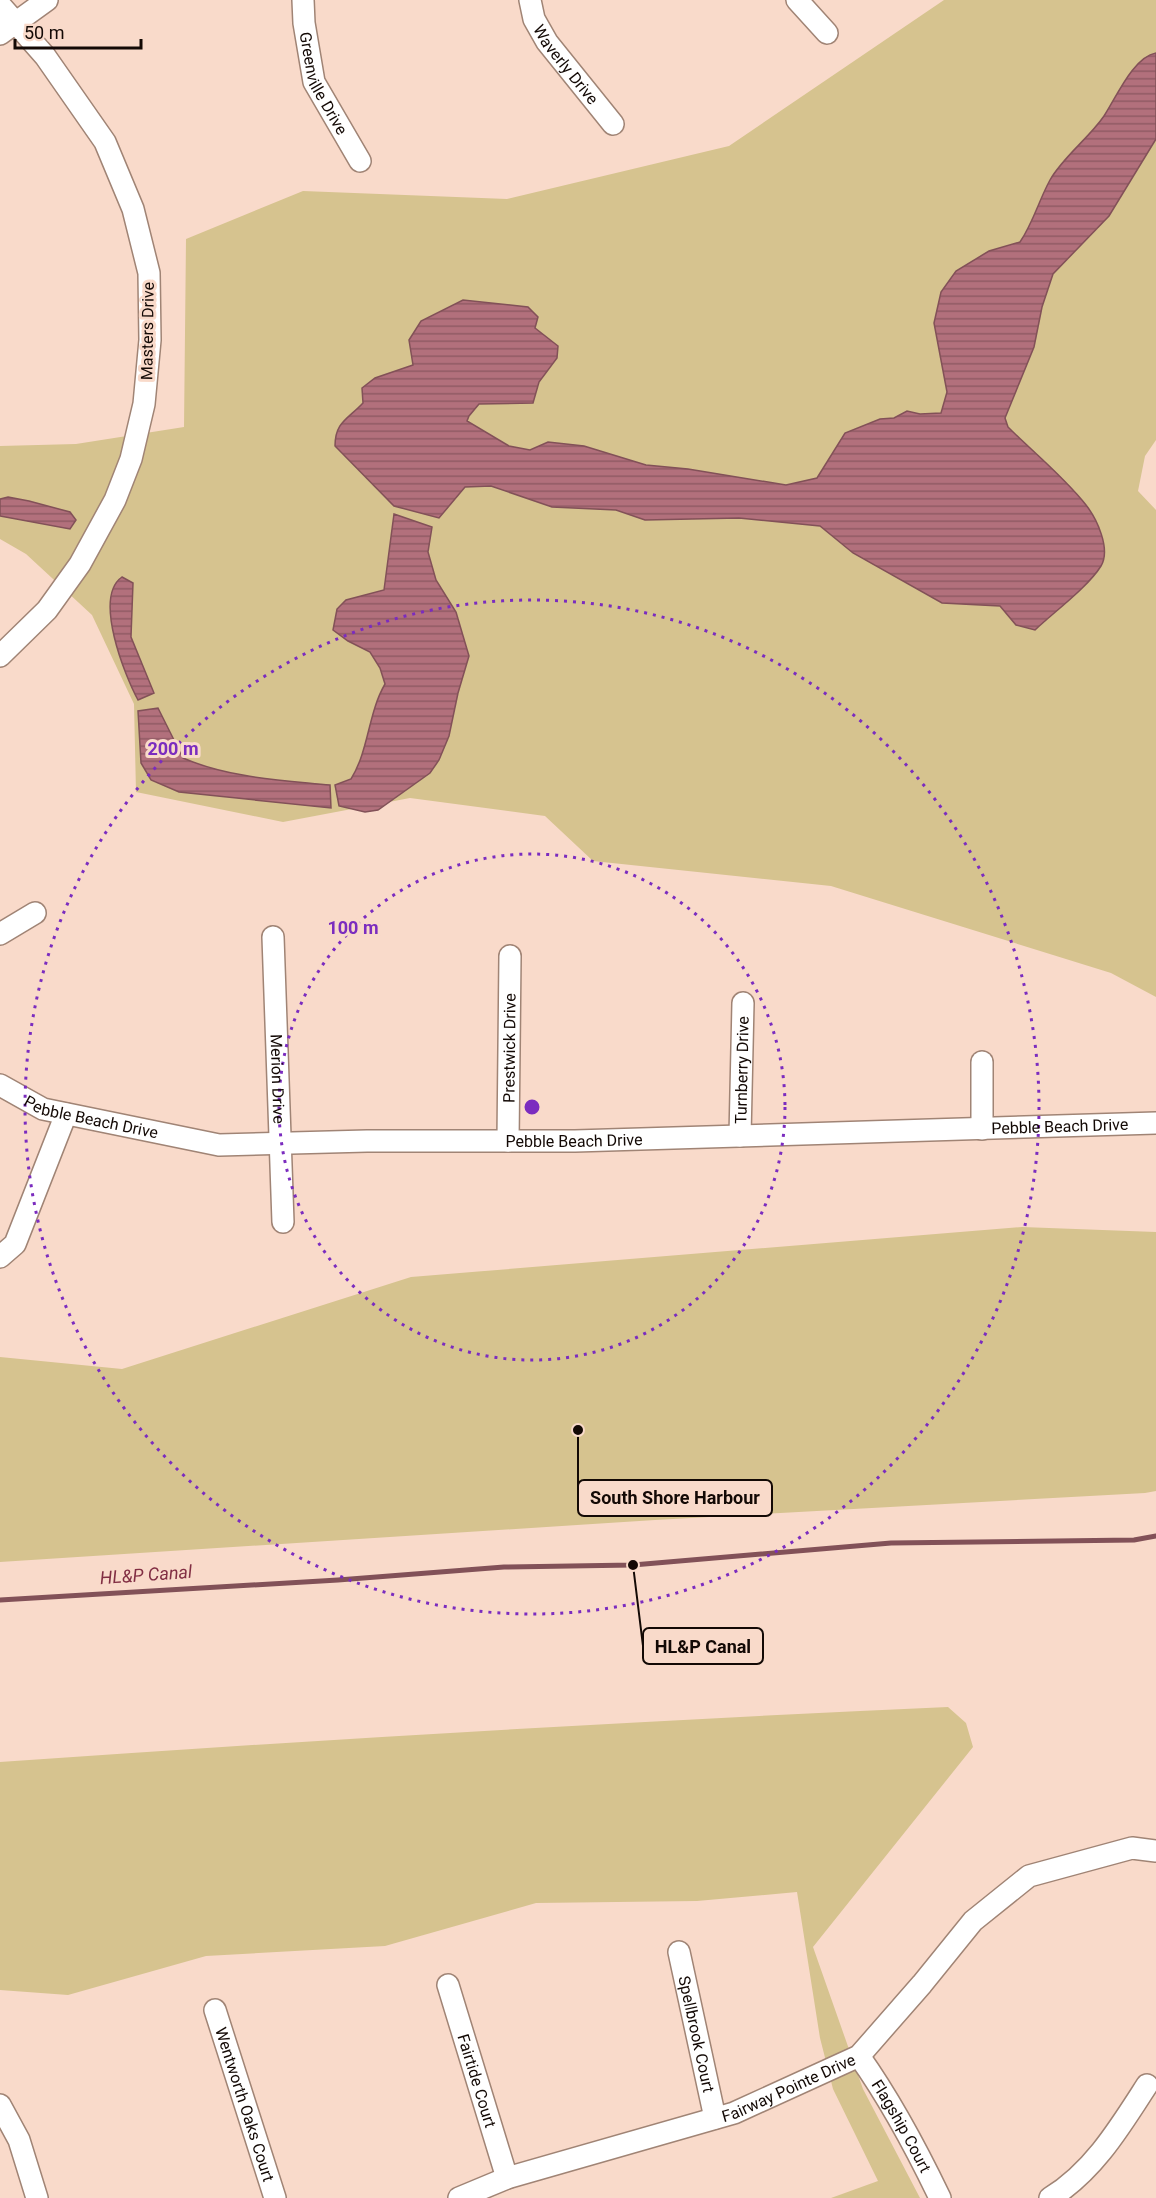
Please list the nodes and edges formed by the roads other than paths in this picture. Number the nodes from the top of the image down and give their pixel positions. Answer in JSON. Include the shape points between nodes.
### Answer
{"nodes":[{"id":1,"x":46,"y":0,"type":"edge"},
{"id":2,"x":303,"y":0,"type":"edge"},
{"id":3,"x":530,"y":0,"type":"edge"},
{"id":4,"x":797,"y":0,"type":"edge"},
{"id":5,"x":0,"y":5,"type":"edge"},
{"id":6,"x":8,"y":28,"type":"edge"},
{"id":7,"x":826,"y":33,"type":"dead end"},
{"id":8,"x":613,"y":124,"type":"dead end"},
{"id":9,"x":360,"y":161,"type":"dead end"},
{"id":10,"x":0,"y":656,"type":"edge"},
{"id":11,"x":35,"y":913,"type":"dead end"},
{"id":12,"x":0,"y":934,"type":"edge"},
{"id":13,"x":273,"y":937,"type":"dead end"},
{"id":14,"x":510,"y":956,"type":"dead end"},
{"id":15,"x":743,"y":1003,"type":"dead end"},
{"id":16,"x":982,"y":1062,"type":"dead end"},
{"id":17,"x":0,"y":1085,"type":"edge"},
{"id":18,"x":66,"y":1114,"type":"junction"},
{"id":19,"x":1156,"y":1124,"type":"edge"},
{"id":20,"x":982,"y":1129,"type":"junction"},
{"id":21,"x":740,"y":1136,"type":"junction"},
{"id":22,"x":508,"y":1141,"type":"junction"},
{"id":23,"x":280,"y":1143,"type":"junction"},
{"id":24,"x":284,"y":1222,"type":"dead end"},
{"id":25,"x":0,"y":1257,"type":"edge"},
{"id":26,"x":1156,"y":1851,"type":"edge"},
{"id":27,"x":679,"y":1952,"type":"dead end"},
{"id":28,"x":448,"y":1985,"type":"dead end"},
{"id":29,"x":215,"y":2010,"type":"dead end"},
{"id":30,"x":859,"y":2056,"type":"junction"},
{"id":31,"x":1147,"y":2085,"type":"dead end"},
{"id":32,"x":1,"y":2110,"type":"edge"},
{"id":33,"x":715,"y":2118,"type":"junction"},
{"id":34,"x":507,"y":2178,"type":"junction"},
{"id":35,"x":37,"y":2198,"type":"edge"},
{"id":36,"x":275,"y":2198,"type":"edge"},
{"id":37,"x":459,"y":2198,"type":"edge"},
{"id":38,"x":940,"y":2198,"type":"edge"},
{"id":39,"x":1050,"y":2198,"type":"edge"}],
"edges":[{"from":1,"to":6,"type":"street"},
{"from":2,"to":9,"type":"street","name":"Greenville Drive","via":[[314,82]]},
{"from":3,"to":8,"type":"street","name":"Waverly Drive","via":[[534,19],[547,42]]},
{"from":4,"to":7,"type":"street"},
{"from":5,"to":6,"type":"street","name":"Masters Drive"},
{"from":6,"to":10,"type":"street","name":"Masters Drive","via":[[45,56],[105,142],[133,209],[149,273],[150,340],[144,404],[131,459],[115,500],[80,564],[46,610]]},
{"from":11,"to":12,"type":"street"},
{"from":13,"to":23,"type":"street","name":"Merion Drive"},
{"from":14,"to":22,"type":"street","name":"Prestwick Drive"},
{"from":15,"to":21,"type":"street","name":"Turnberry Drive"},
{"from":16,"to":20,"type":"street"},
{"from":17,"to":18,"type":"street","name":"Pebble Beach Drive","via":[[44,1109]]},
{"from":18,"to":23,"type":"street","name":"Pebble Beach Drive","via":[[219,1145]]},
{"from":18,"to":25,"type":"street","via":[[15,1244]]},
{"from":19,"to":20,"type":"street","name":"Pebble Beach Drive"},
{"from":20,"to":21,"type":"street","name":"Pebble Beach Drive"},
{"from":21,"to":22,"type":"street","name":"Pebble Beach Drive"},
{"from":22,"to":23,"type":"street","name":"Pebble Beach Drive"},
{"from":23,"to":24,"type":"street","name":"Merion Drive"},
{"from":26,"to":30,"type":"street","name":"Fairway Pointe Drive","via":[[1132,1848],[1029,1876],[973,1921]]},
{"from":27,"to":33,"type":"street","name":"Spellbrook Court"},
{"from":28,"to":34,"type":"street","name":"Fairtide Court"},
{"from":29,"to":36,"type":"street","name":"Wentworth Oaks Court"},
{"from":30,"to":33,"type":"street","name":"Fairway Pointe Drive"},
{"from":30,"to":38,"type":"street","name":"Flagship Court","via":[[913,2141]]},
{"from":31,"to":39,"type":"street","via":[[1080,2176]]},
{"from":32,"to":35,"type":"street","via":[[19,2140]]},
{"from":33,"to":34,"type":"street","name":"Fairway Pointe Drive"},
{"from":34,"to":37,"type":"street","name":"Fairway Pointe Drive"}]}
